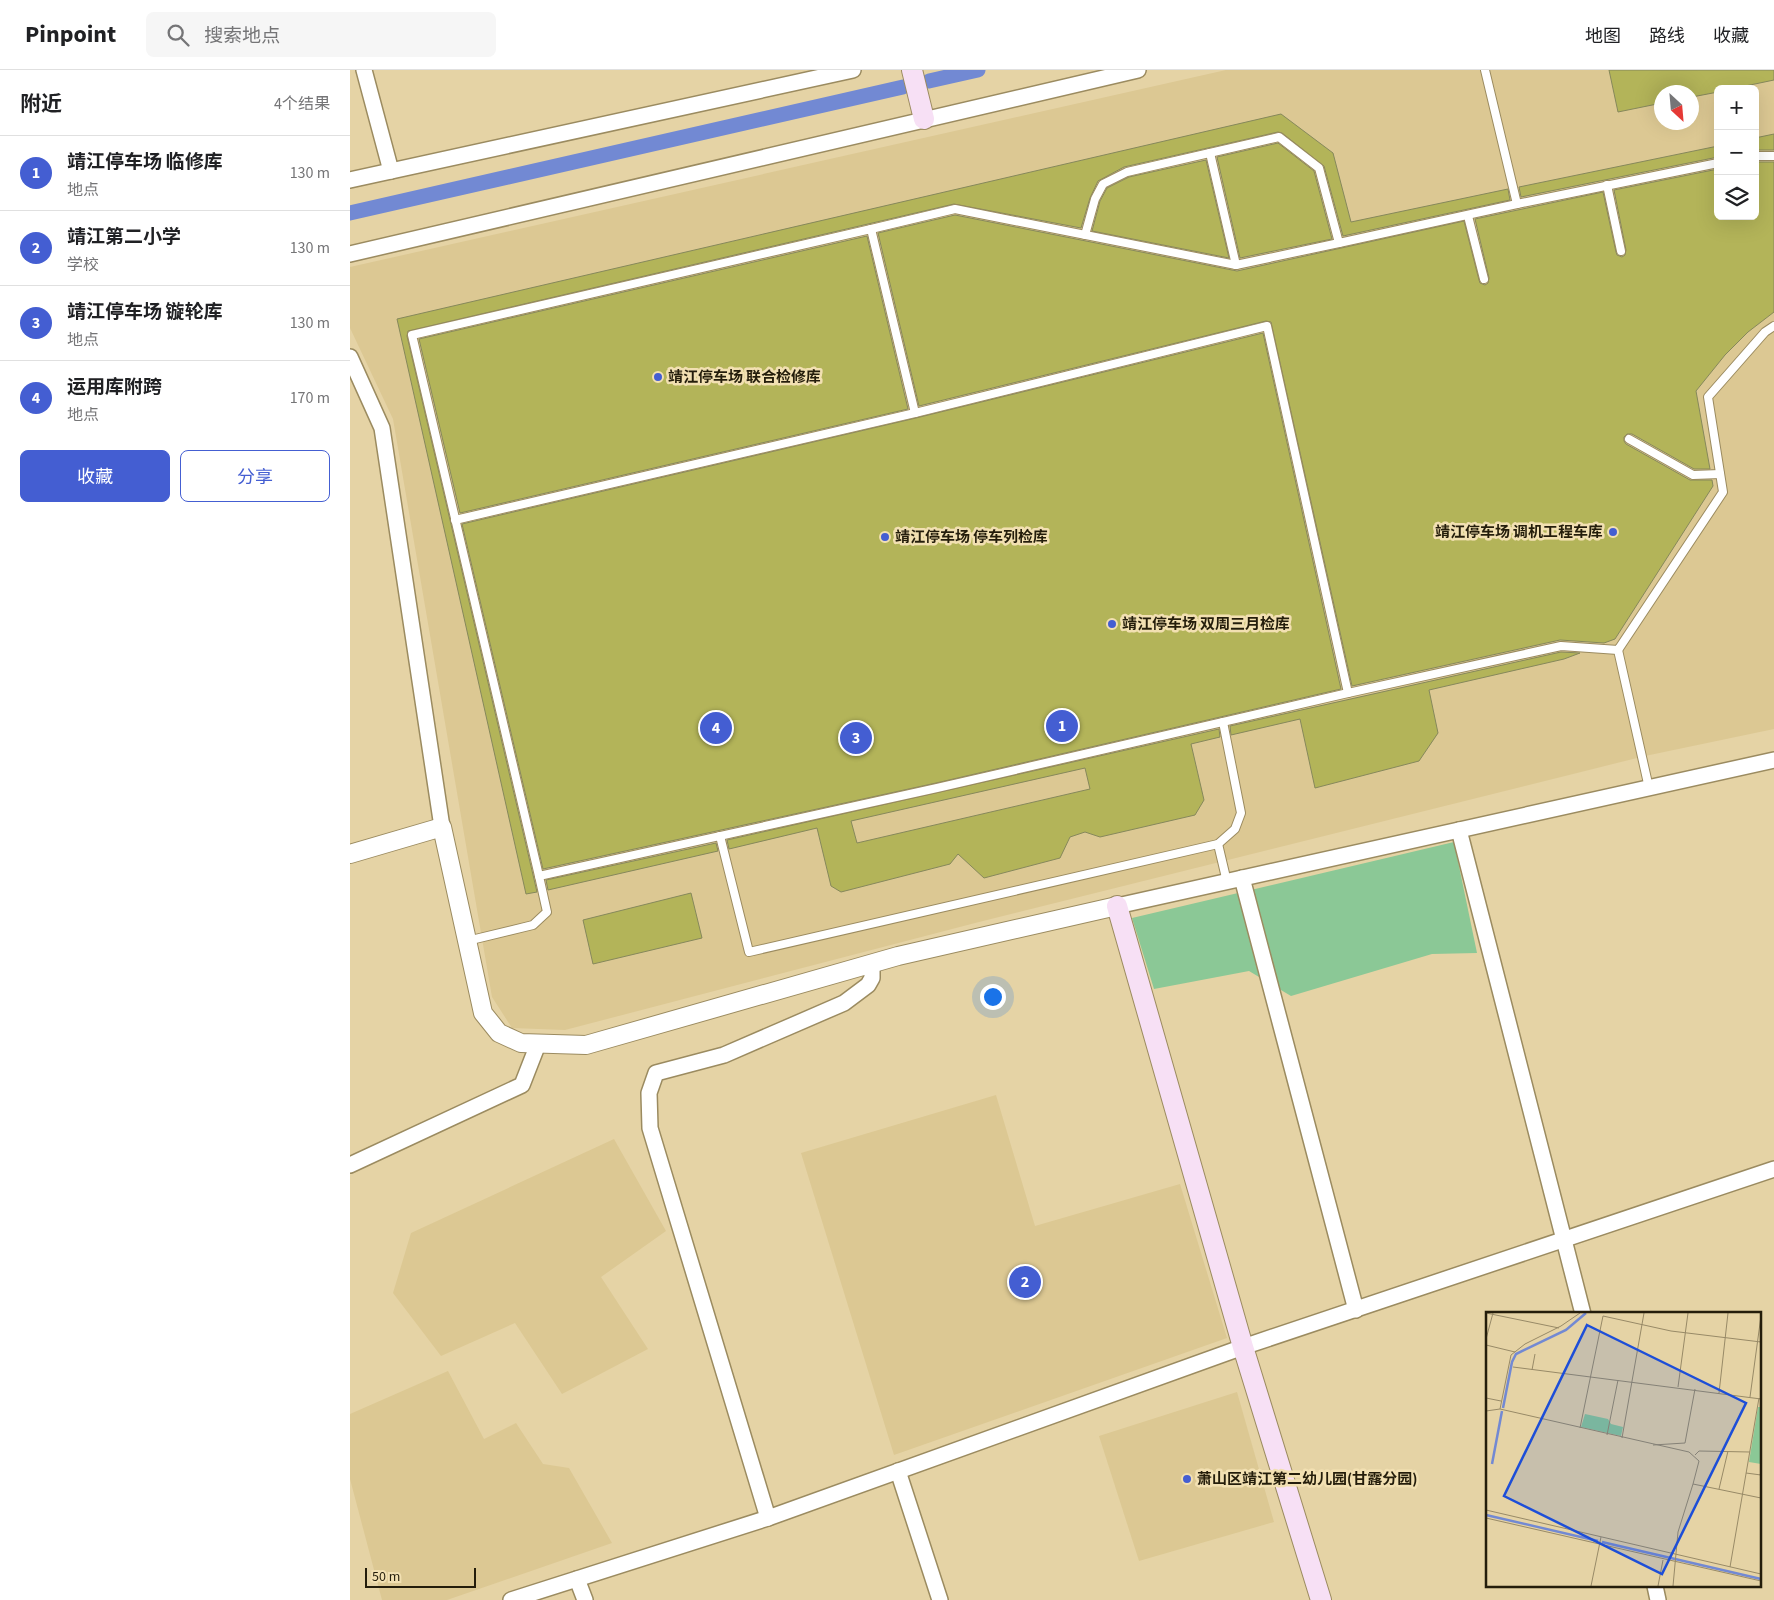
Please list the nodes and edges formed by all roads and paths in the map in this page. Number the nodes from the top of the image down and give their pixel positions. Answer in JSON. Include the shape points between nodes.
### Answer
{"nodes":[{"id":1,"x":364,"y":70,"type":"edge"},
{"id":2,"x":853,"y":70,"type":"edge"},
{"id":3,"x":912,"y":70,"type":"edge"},
{"id":4,"x":1138,"y":70,"type":"edge"},
{"id":5,"x":1485,"y":70,"type":"edge"},
{"id":6,"x":924,"y":119,"type":"junction"},
{"id":7,"x":1210,"y":153,"type":"junction"},
{"id":8,"x":1759,"y":156,"type":"edge"},
{"id":9,"x":1774,"y":156,"type":"edge"},
{"id":10,"x":1714,"y":164,"type":"edge"},
{"id":11,"x":391,"y":171,"type":"junction"},
{"id":12,"x":350,"y":180,"type":"edge"},
{"id":13,"x":1606,"y":185,"type":"junction"},
{"id":14,"x":1517,"y":204,"type":"junction"},
{"id":15,"x":1468,"y":216,"type":"junction"},
{"id":16,"x":871,"y":229,"type":"junction"},
{"id":17,"x":1085,"y":235,"type":"junction"},
{"id":18,"x":1339,"y":243,"type":"junction"},
{"id":19,"x":1621,"y":251,"type":"dead end"},
{"id":20,"x":350,"y":254,"type":"edge"},
{"id":21,"x":1236,"y":265,"type":"junction"},
{"id":22,"x":1484,"y":279,"type":"dead end"},
{"id":23,"x":1774,"y":326,"type":"edge"},
{"id":24,"x":350,"y":358,"type":"edge"},
{"id":25,"x":915,"y":412,"type":"junction"},
{"id":26,"x":1629,"y":439,"type":"dead end"},
{"id":27,"x":1720,"y":474,"type":"junction"},
{"id":28,"x":454,"y":520,"type":"junction"},
{"id":29,"x":1618,"y":650,"type":"junction"},
{"id":30,"x":1348,"y":693,"type":"junction"},
{"id":31,"x":1223,"y":722,"type":"junction"},
{"id":32,"x":1774,"y":760,"type":"edge"},
{"id":33,"x":1649,"y":788,"type":"junction"},
{"id":34,"x":442,"y":827,"type":"junction"},
{"id":35,"x":1459,"y":830,"type":"junction"},
{"id":36,"x":720,"y":836,"type":"junction"},
{"id":37,"x":1218,"y":844,"type":"junction"},
{"id":38,"x":350,"y":854,"type":"edge"},
{"id":39,"x":539,"y":876,"type":"junction"},
{"id":40,"x":1242,"y":878,"type":"junction"},
{"id":41,"x":1226,"y":882,"type":"junction"},
{"id":42,"x":1117,"y":906,"type":"junction"},
{"id":43,"x":466,"y":941,"type":"junction"},
{"id":44,"x":872,"y":964,"type":"junction"},
{"id":45,"x":538,"y":1044,"type":"junction"},
{"id":46,"x":350,"y":1165,"type":"edge"},
{"id":47,"x":1774,"y":1169,"type":"edge"},
{"id":48,"x":1564,"y":1240,"type":"junction"},
{"id":49,"x":1356,"y":1310,"type":"junction"},
{"id":50,"x":1583,"y":1312,"type":"edge"},
{"id":51,"x":1244,"y":1347,"type":"junction"},
{"id":52,"x":898,"y":1471,"type":"junction"},
{"id":53,"x":768,"y":1518,"type":"junction"},
{"id":54,"x":577,"y":1579,"type":"junction"},
{"id":55,"x":512,"y":1600,"type":"edge"},
{"id":56,"x":585,"y":1600,"type":"edge"},
{"id":57,"x":940,"y":1600,"type":"edge"},
{"id":58,"x":1321,"y":1600,"type":"edge"}],
"edges":[{"from":1,"to":11,"type":"street"},
{"from":2,"to":11,"type":"street"},
{"from":3,"to":6,"type":"main road"},
{"from":4,"to":6,"type":"street"},
{"from":5,"to":14,"type":"lane"},
{"from":6,"to":20,"type":"street"},
{"from":7,"to":17,"type":"lane","via":[[1127,172],[1103,184],[1095,199]]},
{"from":7,"to":18,"type":"lane","via":[[1279,138],[1319,168]]},
{"from":7,"to":21,"type":"lane"},
{"from":8,"to":9,"type":"lane"},
{"from":10,"to":13,"type":"lane"},
{"from":11,"to":12,"type":"street"},
{"from":13,"to":14,"type":"lane"},
{"from":13,"to":19,"type":"lane"},
{"from":14,"to":15,"type":"lane"},
{"from":15,"to":18,"type":"lane"},
{"from":15,"to":22,"type":"lane"},
{"from":16,"to":17,"type":"lane","via":[[954,209]]},
{"from":16,"to":25,"type":"lane"},
{"from":16,"to":28,"type":"lane","via":[[412,335]]},
{"from":17,"to":21,"type":"lane"},
{"from":18,"to":21,"type":"lane"},
{"from":23,"to":27,"type":"lane","via":[[1765,332],[1708,397]]},
{"from":24,"to":34,"type":"street","via":[[382,428]]},
{"from":25,"to":28,"type":"lane"},
{"from":25,"to":30,"type":"lane","via":[[1267,326]]},
{"from":26,"to":27,"type":"lane","via":[[1693,475]]},
{"from":27,"to":29,"type":"lane","via":[[1723,492]]},
{"from":28,"to":39,"type":"lane"},
{"from":29,"to":30,"type":"lane","via":[[1561,646]]},
{"from":29,"to":33,"type":"lane"},
{"from":30,"to":31,"type":"lane"},
{"from":31,"to":36,"type":"lane"},
{"from":31,"to":37,"type":"lane","via":[[1241,814],[1235,828]]},
{"from":32,"to":33,"type":"street"},
{"from":33,"to":35,"type":"street"},
{"from":34,"to":38,"type":"street"},
{"from":34,"to":43,"type":"street"},
{"from":35,"to":40,"type":"street"},
{"from":35,"to":48,"type":"street"},
{"from":36,"to":37,"type":"lane","via":[[749,952]]},
{"from":36,"to":39,"type":"lane"},
{"from":37,"to":41,"type":"lane"},
{"from":39,"to":43,"type":"lane","via":[[547,912],[533,925]]},
{"from":40,"to":41,"type":"street"},
{"from":40,"to":49,"type":"street"},
{"from":41,"to":42,"type":"street"},
{"from":42,"to":44,"type":"street"},
{"from":42,"to":51,"type":"main road"},
{"from":43,"to":45,"type":"street","via":[[483,1013],[499,1033],[521,1043]]},
{"from":44,"to":45,"type":"street","via":[[586,1045]]},
{"from":44,"to":53,"type":"street","via":[[872,978],[868,986],[844,1003],[724,1055],[656,1074],[649,1093],[650,1128]]},
{"from":45,"to":46,"type":"street","via":[[522,1084]]},
{"from":47,"to":48,"type":"street"},
{"from":48,"to":49,"type":"street"},
{"from":48,"to":50,"type":"street"},
{"from":49,"to":51,"type":"street"},
{"from":51,"to":52,"type":"street"},
{"from":51,"to":58,"type":"main road"},
{"from":52,"to":53,"type":"street"},
{"from":52,"to":57,"type":"street"},
{"from":53,"to":54,"type":"street"},
{"from":54,"to":55,"type":"street"},
{"from":54,"to":56,"type":"street"}]}
